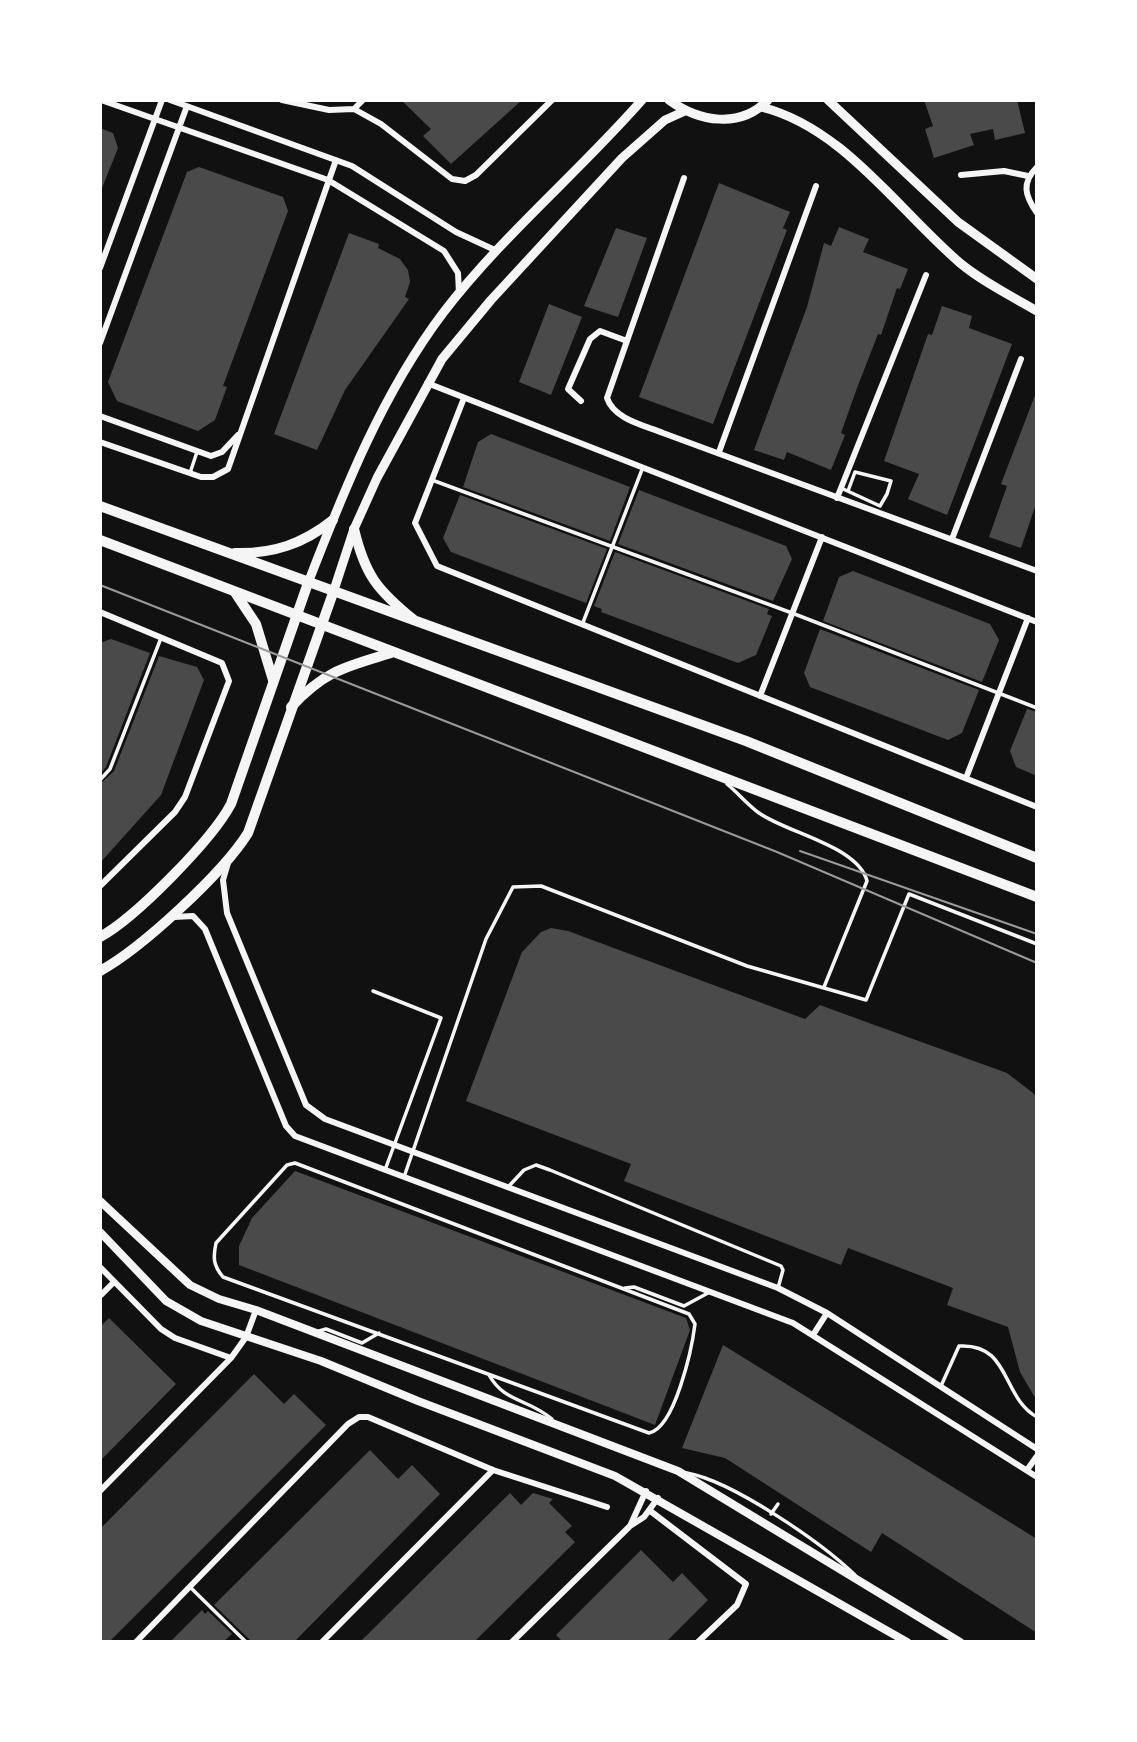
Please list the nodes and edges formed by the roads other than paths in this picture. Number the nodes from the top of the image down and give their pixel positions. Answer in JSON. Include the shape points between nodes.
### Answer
{"nodes":[{"id":1,"x":101,"y":100,"type":"edge"},
{"id":2,"x":162,"y":100,"type":"edge"},
{"id":3,"x":170,"y":100,"type":"edge"},
{"id":4,"x":282,"y":100,"type":"edge"},
{"id":5,"x":363,"y":100,"type":"edge"},
{"id":6,"x":552,"y":100,"type":"edge"},
{"id":7,"x":642,"y":100,"type":"edge"},
{"id":8,"x":669,"y":100,"type":"edge"},
{"id":9,"x":828,"y":100,"type":"edge"},
{"id":10,"x":765,"y":103,"type":"edge"},
{"id":11,"x":187,"y":106,"type":"junction"},
{"id":12,"x":354,"y":109,"type":"junction"},
{"id":13,"x":685,"y":111,"type":"junction"},
{"id":14,"x":155,"y":119,"type":"junction"},
{"id":15,"x":179,"y":128,"type":"junction"},
{"id":16,"x":336,"y":160,"type":"junction"},
{"id":17,"x":1037,"y":167,"type":"edge"},
{"id":18,"x":961,"y":175,"type":"dead end"},
{"id":19,"x":1028,"y":176,"type":"junction"},
{"id":20,"x":684,"y":178,"type":"dead end"},
{"id":21,"x":328,"y":180,"type":"junction"},
{"id":22,"x":817,"y":186,"type":"dead end"},
{"id":23,"x":1037,"y":213,"type":"edge"},
{"id":24,"x":498,"y":251,"type":"junction"},
{"id":25,"x":100,"y":268,"type":"edge"},
{"id":26,"x":926,"y":275,"type":"dead end"},
{"id":27,"x":1037,"y":278,"type":"edge"},
{"id":28,"x":459,"y":293,"type":"junction"},
{"id":29,"x":1037,"y":311,"type":"edge"},
{"id":30,"x":627,"y":341,"type":"junction"},
{"id":31,"x":100,"y":343,"type":"edge"},
{"id":32,"x":1021,"y":359,"type":"dead end"},
{"id":33,"x":428,"y":383,"type":"junction"},
{"id":34,"x":464,"y":398,"type":"junction"},
{"id":35,"x":581,"y":401,"type":"dead end"},
{"id":36,"x":100,"y":416,"type":"edge"},
{"id":37,"x":239,"y":434,"type":"junction"},
{"id":38,"x":100,"y":442,"type":"edge"},
{"id":39,"x":197,"y":452,"type":"junction"},
{"id":40,"x":719,"y":452,"type":"junction"},
{"id":41,"x":643,"y":467,"type":"junction"},
{"id":42,"x":189,"y":475,"type":"junction"},
{"id":43,"x":432,"y":480,"type":"junction"},
{"id":44,"x":840,"y":488,"type":"junction"},
{"id":45,"x":848,"y":491,"type":"junction"},
{"id":46,"x":837,"y":498,"type":"junction"},
{"id":47,"x":100,"y":506,"type":"edge"},
{"id":48,"x":333,"y":520,"type":"junction"},
{"id":49,"x":354,"y":529,"type":"junction"},
{"id":50,"x":821,"y":537,"type":"junction"},
{"id":51,"x":952,"y":539,"type":"junction"},
{"id":52,"x":100,"y":540,"type":"edge"},
{"id":53,"x":612,"y":546,"type":"junction"},
{"id":54,"x":225,"y":553,"type":"junction"},
{"id":55,"x":1037,"y":571,"type":"edge"},
{"id":56,"x":308,"y":583,"type":"junction"},
{"id":57,"x":234,"y":590,"type":"junction"},
{"id":58,"x":333,"y":593,"type":"junction"},
{"id":59,"x":100,"y":611,"type":"edge"},
{"id":60,"x":792,"y":612,"type":"junction"},
{"id":61,"x":296,"y":614,"type":"junction"},
{"id":62,"x":1028,"y":618,"type":"junction"},
{"id":63,"x":1037,"y":622,"type":"edge"},
{"id":64,"x":321,"y":624,"type":"junction"},
{"id":65,"x":421,"y":625,"type":"junction"},
{"id":66,"x":582,"y":625,"type":"junction"},
{"id":67,"x":161,"y":638,"type":"junction"},
{"id":68,"x":391,"y":653,"type":"junction"},
{"id":69,"x":274,"y":680,"type":"junction"},
{"id":70,"x":999,"y":693,"type":"junction"},
{"id":71,"x":760,"y":696,"type":"junction"},
{"id":72,"x":292,"y":707,"type":"junction"},
{"id":73,"x":1037,"y":708,"type":"edge"},
{"id":74,"x":966,"y":778,"type":"junction"},
{"id":75,"x":722,"y":779,"type":"junction"},
{"id":76,"x":100,"y":780,"type":"edge"},
{"id":77,"x":1037,"y":807,"type":"edge"},
{"id":78,"x":234,"y":855,"type":"junction"},
{"id":79,"x":1037,"y":858,"type":"edge"},
{"id":80,"x":100,"y":886,"type":"edge"},
{"id":81,"x":1037,"y":897,"type":"edge"},
{"id":82,"x":165,"y":919,"type":"junction"},
{"id":83,"x":100,"y":937,"type":"edge"},
{"id":84,"x":1037,"y":944,"type":"edge"},
{"id":85,"x":100,"y":971,"type":"edge"},
{"id":86,"x":824,"y":987,"type":"junction"},
{"id":87,"x":373,"y":990,"type":"dead end"},
{"id":88,"x":395,"y":1143,"type":"junction"},
{"id":89,"x":414,"y":1150,"type":"junction"},
{"id":90,"x":385,"y":1170,"type":"junction"},
{"id":91,"x":404,"y":1178,"type":"junction"},
{"id":92,"x":509,"y":1186,"type":"junction"},
{"id":93,"x":100,"y":1201,"type":"edge"},
{"id":94,"x":100,"y":1232,"type":"edge"},
{"id":95,"x":100,"y":1267,"type":"edge"},
{"id":96,"x":113,"y":1283,"type":"junction"},
{"id":97,"x":778,"y":1288,"type":"junction"},
{"id":98,"x":623,"y":1289,"type":"junction"},
{"id":99,"x":709,"y":1292,"type":"junction"},
{"id":100,"x":100,"y":1296,"type":"edge"},
{"id":101,"x":256,"y":1310,"type":"junction"},
{"id":102,"x":827,"y":1313,"type":"junction"},
{"id":103,"x":313,"y":1333,"type":"junction"},
{"id":104,"x":379,"y":1333,"type":"junction"},
{"id":105,"x":813,"y":1335,"type":"junction"},
{"id":106,"x":246,"y":1337,"type":"junction"},
{"id":107,"x":231,"y":1358,"type":"junction"},
{"id":108,"x":487,"y":1374,"type":"junction"},
{"id":109,"x":941,"y":1387,"type":"junction"},
{"id":110,"x":1037,"y":1417,"type":"edge"},
{"id":111,"x":558,"y":1425,"type":"junction"},
{"id":112,"x":1037,"y":1449,"type":"edge"},
{"id":113,"x":1037,"y":1456,"type":"edge"},
{"id":114,"x":493,"y":1470,"type":"junction"},
{"id":115,"x":678,"y":1471,"type":"junction"},
{"id":116,"x":1027,"y":1471,"type":"junction"},
{"id":117,"x":1037,"y":1477,"type":"edge"},
{"id":118,"x":100,"y":1491,"type":"edge"},
{"id":119,"x":646,"y":1491,"type":"junction"},
{"id":120,"x":658,"y":1498,"type":"junction"},
{"id":121,"x":778,"y":1504,"type":"dead end"},
{"id":122,"x":607,"y":1507,"type":"dead end"},
{"id":123,"x":649,"y":1510,"type":"junction"},
{"id":124,"x":771,"y":1514,"type":"junction"},
{"id":125,"x":630,"y":1527,"type":"junction"},
{"id":126,"x":860,"y":1579,"type":"junction"},
{"id":127,"x":190,"y":1587,"type":"junction"},
{"id":128,"x":136,"y":1642,"type":"edge"},
{"id":129,"x":246,"y":1642,"type":"edge"},
{"id":130,"x":322,"y":1642,"type":"edge"},
{"id":131,"x":512,"y":1642,"type":"edge"},
{"id":132,"x":698,"y":1642,"type":"edge"},
{"id":133,"x":907,"y":1642,"type":"edge"},
{"id":134,"x":960,"y":1642,"type":"edge"}],
"edges":[{"from":1,"to":14,"type":"street"},
{"from":2,"to":14,"type":"street"},
{"from":3,"to":11,"type":"street"},
{"from":4,"to":12,"type":"street","via":[[329,110]]},
{"from":5,"to":12,"type":"street"},
{"from":6,"to":12,"type":"street","via":[[465,181],[452,179]]},
{"from":7,"to":24,"type":"main road"},
{"from":8,"to":13,"type":"main road"},
{"from":9,"to":27,"type":"main road","via":[[958,222]]},
{"from":10,"to":13,"type":"main road","via":[[743,116],[723,120]]},
{"from":10,"to":29,"type":"main road","via":[[807,123],[962,264]]},
{"from":11,"to":15,"type":"street"},
{"from":11,"to":16,"type":"street"},
{"from":13,"to":33,"type":"main road","via":[[665,120],[613,168],[460,335]]},
{"from":14,"to":15,"type":"street"},
{"from":14,"to":25,"type":"street"},
{"from":15,"to":21,"type":"street"},
{"from":15,"to":31,"type":"street"},
{"from":16,"to":21,"type":"street"},
{"from":16,"to":24,"type":"street","via":[[456,232]]},
{"from":17,"to":19,"type":"street"},
{"from":18,"to":19,"type":"street","via":[[1004,171]]},
{"from":19,"to":23,"type":"street","via":[[1027,200]]},
{"from":20,"to":30,"type":"street"},
{"from":21,"to":28,"type":"street","via":[[444,251],[458,273]]},
{"from":21,"to":37,"type":"street"},
{"from":22,"to":40,"type":"street"},
{"from":24,"to":28,"type":"main road"},
{"from":26,"to":44,"type":"street"},
{"from":28,"to":48,"type":"main road","via":[[411,360],[359,457]]},
{"from":30,"to":35,"type":"street","via":[[600,331],[590,339],[568,390]]},
{"from":30,"to":40,"type":"street","via":[[607,398],[610,408],[629,420]]},
{"from":32,"to":51,"type":"street"},
{"from":33,"to":34,"type":"street"},
{"from":33,"to":49,"type":"main road"},
{"from":34,"to":41,"type":"street"},
{"from":34,"to":43,"type":"street"},
{"from":36,"to":39,"type":"street"},
{"from":37,"to":39,"type":"street","via":[[222,452],[211,456]]},
{"from":37,"to":42,"type":"street","via":[[228,469],[213,477]]},
{"from":38,"to":42,"type":"street"},
{"from":39,"to":42,"type":"lane"},
{"from":40,"to":46,"type":"street"},
{"from":41,"to":50,"type":"street"},
{"from":41,"to":53,"type":"lane"},
{"from":43,"to":53,"type":"lane"},
{"from":43,"to":66,"type":"street","via":[[415,523],[437,566]]},
{"from":44,"to":45,"type":"lane"},
{"from":44,"to":46,"type":"street"},
{"from":45,"to":45,"type":"lane","via":[[880,506],[891,481],[855,472]]},
{"from":46,"to":51,"type":"street"},
{"from":47,"to":54,"type":"highway"},
{"from":48,"to":54,"type":"highway","via":[[296,544],[254,553]]},
{"from":48,"to":56,"type":"main road"},
{"from":49,"to":58,"type":"main road"},
{"from":49,"to":65,"type":"highway","via":[[368,576]]},
{"from":50,"to":60,"type":"street"},
{"from":50,"to":62,"type":"street"},
{"from":51,"to":55,"type":"street"},
{"from":52,"to":57,"type":"highway"},
{"from":53,"to":60,"type":"lane"},
{"from":53,"to":66,"type":"lane"},
{"from":54,"to":56,"type":"highway"},
{"from":56,"to":58,"type":"highway"},
{"from":56,"to":61,"type":"main road"},
{"from":57,"to":61,"type":"highway"},
{"from":57,"to":69,"type":"highway","via":[[256,624]]},
{"from":58,"to":64,"type":"main road"},
{"from":58,"to":65,"type":"highway"},
{"from":59,"to":67,"type":"street"},
{"from":60,"to":70,"type":"lane"},
{"from":60,"to":71,"type":"street"},
{"from":61,"to":64,"type":"highway"},
{"from":61,"to":69,"type":"main road"},
{"from":62,"to":63,"type":"street"},
{"from":62,"to":70,"type":"street"},
{"from":64,"to":68,"type":"highway"},
{"from":64,"to":72,"type":"main road"},
{"from":65,"to":79,"type":"highway","via":[[746,741]]},
{"from":66,"to":71,"type":"street"},
{"from":67,"to":76,"type":"lane","via":[[110,769]]},
{"from":67,"to":80,"type":"street","via":[[222,663],[229,681],[185,797]]},
{"from":68,"to":72,"type":"highway","via":[[338,669],[314,683]]},
{"from":68,"to":75,"type":"highway"},
{"from":69,"to":83,"type":"main road","via":[[220,825],[127,918]]},
{"from":70,"to":73,"type":"lane"},
{"from":70,"to":74,"type":"street"},
{"from":71,"to":74,"type":"street"},
{"from":72,"to":78,"type":"main road","via":[[248,832]]},
{"from":74,"to":77,"type":"street"},
{"from":75,"to":81,"type":"highway"},
{"from":75,"to":86,"type":"lane","via":[[760,814],[849,857],[864,871],[867,881]]},
{"from":78,"to":82,"type":"main road"},
{"from":78,"to":88,"type":"street","via":[[223,880],[227,913],[306,1105],[325,1119]]},
{"from":82,"to":85,"type":"main road","via":[[132,950]]},
{"from":82,"to":90,"type":"street","via":[[193,916],[205,929],[286,1126],[295,1136]]},
{"from":84,"to":86,"type":"lane","via":[[909,894],[866,1000]]},
{"from":86,"to":89,"type":"lane","via":[[735,962],[541,886],[513,887],[486,939]]},
{"from":87,"to":88,"type":"lane","via":[[441,1018]]},
{"from":88,"to":89,"type":"street"},
{"from":88,"to":90,"type":"lane"},
{"from":89,"to":91,"type":"lane"},
{"from":89,"to":92,"type":"street"},
{"from":90,"to":91,"type":"street"},
{"from":91,"to":99,"type":"street"},
{"from":92,"to":97,"type":"street"},
{"from":92,"to":97,"type":"lane","via":[[536,1165],[550,1170],[781,1266]]},
{"from":93,"to":101,"type":"street","via":[[190,1285]]},
{"from":94,"to":106,"type":"street","via":[[176,1307]]},
{"from":95,"to":96,"type":"street"},
{"from":96,"to":100,"type":"street"},
{"from":96,"to":107,"type":"street","via":[[161,1329]]},
{"from":97,"to":102,"type":"street"},
{"from":98,"to":99,"type":"lane","via":[[634,1287],[684,1306]]},
{"from":98,"to":104,"type":"lane","via":[[320,1171],[295,1163],[286,1165],[216,1243],[215,1268],[223,1277]]},
{"from":98,"to":108,"type":"lane","via":[[689,1314],[695,1324],[674,1402],[665,1423],[655,1432]]},
{"from":99,"to":105,"type":"street"},
{"from":101,"to":103,"type":"street"},
{"from":101,"to":106,"type":"street"},
{"from":102,"to":105,"type":"street"},
{"from":102,"to":109,"type":"street"},
{"from":103,"to":104,"type":"lane","via":[[326,1329],[362,1343]]},
{"from":103,"to":111,"type":"street"},
{"from":104,"to":108,"type":"lane"},
{"from":105,"to":116,"type":"street"},
{"from":106,"to":107,"type":"street"},
{"from":106,"to":119,"type":"street","via":[[554,1450]]},
{"from":107,"to":118,"type":"street"},
{"from":108,"to":111,"type":"lane","via":[[498,1392],[536,1407]]},
{"from":109,"to":110,"type":"lane","via":[[959,1346],[975,1345],[992,1353],[1013,1390]]},
{"from":109,"to":112,"type":"street"},
{"from":111,"to":115,"type":"street"},
{"from":113,"to":116,"type":"street"},
{"from":114,"to":122,"type":"street"},
{"from":114,"to":127,"type":"street","via":[[359,1417]]},
{"from":114,"to":130,"type":"street"},
{"from":115,"to":124,"type":"lane","via":[[706,1476]]},
{"from":115,"to":126,"type":"street"},
{"from":116,"to":117,"type":"street"},
{"from":119,"to":120,"type":"street"},
{"from":119,"to":125,"type":"street"},
{"from":120,"to":123,"type":"street"},
{"from":120,"to":133,"type":"street"},
{"from":121,"to":124,"type":"lane"},
{"from":123,"to":125,"type":"street"},
{"from":123,"to":132,"type":"street","via":[[746,1584],[737,1605]]},
{"from":124,"to":126,"type":"lane","via":[[833,1554]]},
{"from":125,"to":131,"type":"street"},
{"from":126,"to":134,"type":"street"},
{"from":127,"to":128,"type":"street"},
{"from":127,"to":129,"type":"lane"}]}
